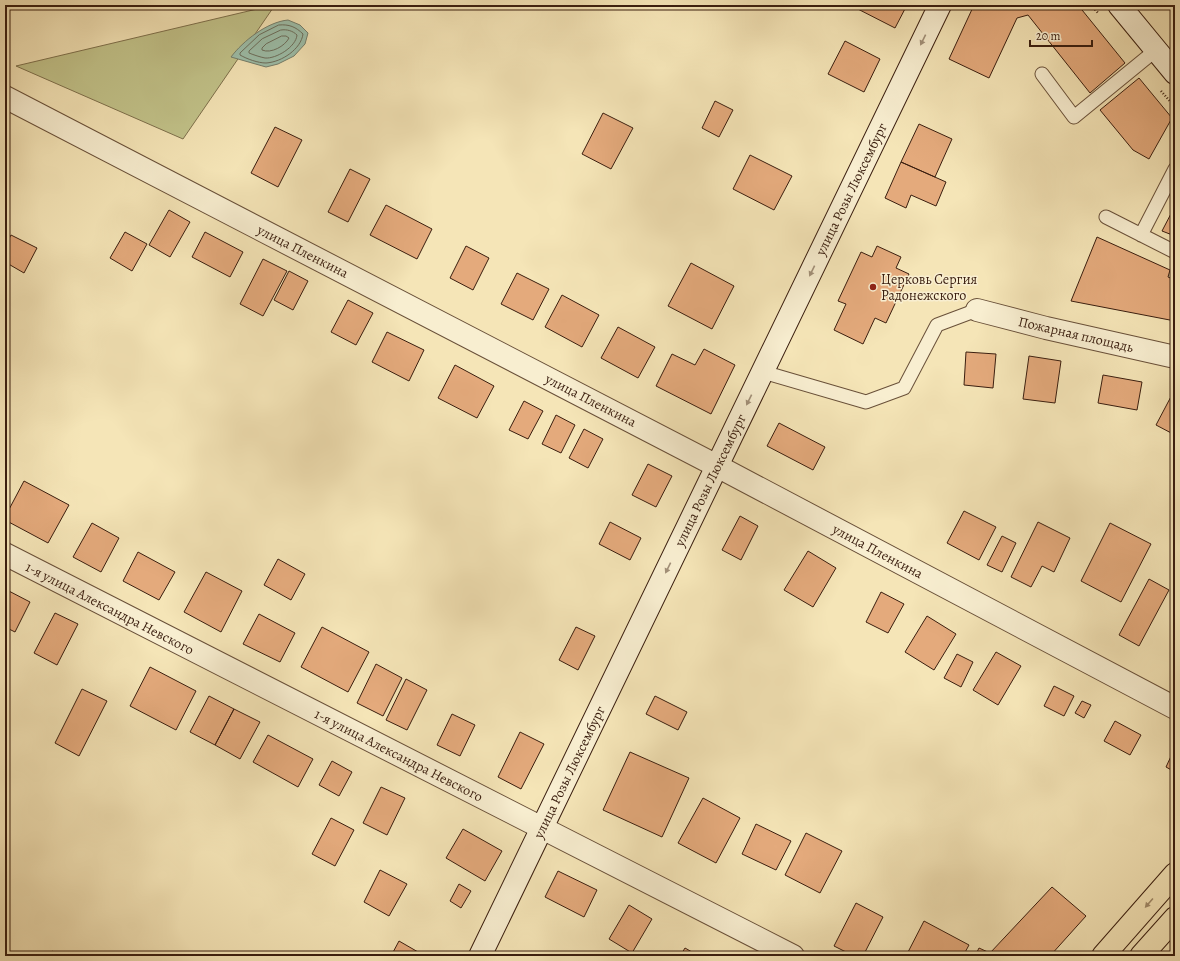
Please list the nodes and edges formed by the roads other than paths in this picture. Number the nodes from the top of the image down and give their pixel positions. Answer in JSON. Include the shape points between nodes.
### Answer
{"nodes":[{"id":1,"x":940,"y":5,"type":"edge"},
{"id":2,"x":1119,"y":5,"type":"edge"},
{"id":3,"x":1156,"y":50,"type":"junction"},
{"id":4,"x":1175,"y":73,"type":"edge"},
{"id":5,"x":1042,"y":74,"type":"dead end"},
{"id":6,"x":5,"y":97,"type":"edge"},
{"id":7,"x":1175,"y":169,"type":"edge"},
{"id":8,"x":1106,"y":216,"type":"dead end"},
{"id":9,"x":1141,"y":235,"type":"junction"},
{"id":10,"x":1175,"y":252,"type":"edge"},
{"id":11,"x":977,"y":310,"type":"joint"},
{"id":12,"x":1175,"y":356,"type":"edge"},
{"id":13,"x":763,"y":372,"type":"junction"},
{"id":14,"x":717,"y":466,"type":"junction"},
{"id":15,"x":5,"y":554,"type":"edge"},
{"id":16,"x":1175,"y":708,"type":"edge"},
{"id":17,"x":542,"y":828,"type":"junction"},
{"id":18,"x":1175,"y":874,"type":"edge"},
{"id":19,"x":1175,"y":918,"type":"edge"},
{"id":20,"x":480,"y":956,"type":"edge"},
{"id":21,"x":793,"y":956,"type":"edge"},
{"id":22,"x":1103,"y":956,"type":"edge"},
{"id":23,"x":1141,"y":956,"type":"edge"}],
"edges":[{"from":1,"to":13,"type":"street","name":"улица Розы Люксембург","one_way":true},
{"from":2,"to":3,"type":"street"},
{"from":3,"to":4,"type":"street"},
{"from":3,"to":5,"type":"lane","via":[[1074,117]]},
{"from":6,"to":14,"type":"street","name":"улица Пленкина"},
{"from":7,"to":9,"type":"lane"},
{"from":8,"to":9,"type":"lane"},
{"from":9,"to":10,"type":"lane"},
{"from":11,"to":12,"type":"street","name":"Пожарная площадь"},
{"from":11,"to":13,"type":"lane","via":[[937,325],[904,388],[866,402]]},
{"from":13,"to":14,"type":"street","name":"улица Розы Люксембург","one_way":true},
{"from":14,"to":16,"type":"street","name":"улица Пленкина"},
{"from":14,"to":17,"type":"street","name":"улица Розы Люксембург","one_way":true},
{"from":15,"to":17,"type":"street","name":"1-я улица Александра Невского"},
{"from":17,"to":20,"type":"street","name":"улица Розы Люксембург"},
{"from":17,"to":21,"type":"street","name":"1-я улица Александра Невского"},
{"from":18,"to":22,"type":"main road","one_way":true},
{"from":19,"to":23,"type":"main road"}]}
